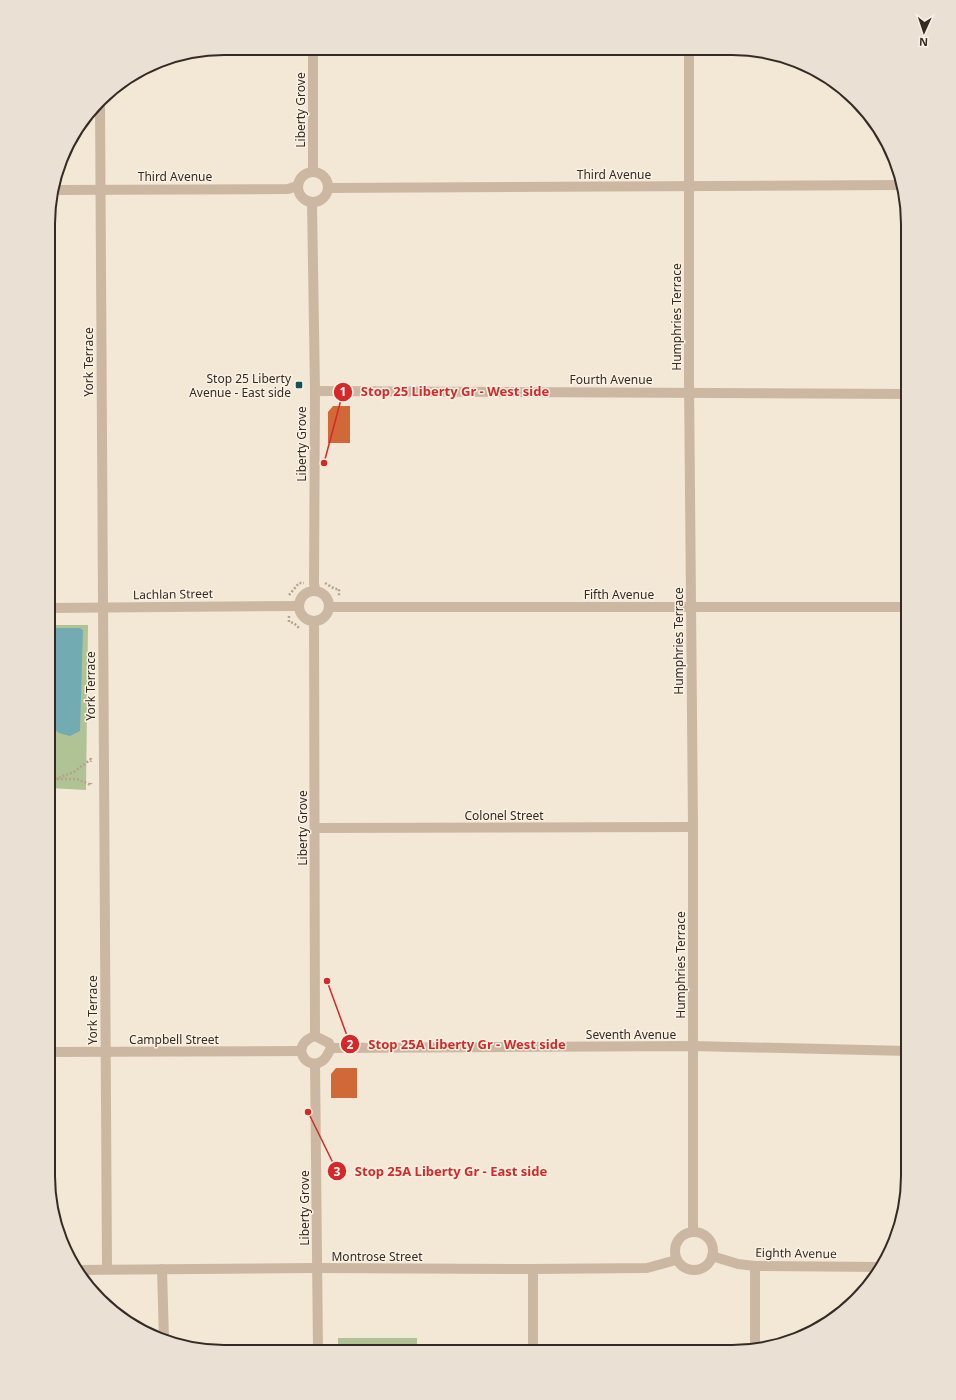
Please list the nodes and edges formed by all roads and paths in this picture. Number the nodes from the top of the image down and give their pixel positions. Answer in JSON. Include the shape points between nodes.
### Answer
{"nodes":[{"id":1,"x":313,"y":55,"type":"edge"},
{"id":2,"x":689,"y":55,"type":"edge"},
{"id":3,"x":100,"y":110,"type":"edge"},
{"id":4,"x":313,"y":172,"type":"junction"},
{"id":5,"x":896,"y":185,"type":"edge"},
{"id":6,"x":297,"y":186,"type":"junction"},
{"id":7,"x":689,"y":186,"type":"junction"},
{"id":8,"x":328,"y":188,"type":"junction"},
{"id":9,"x":58,"y":190,"type":"edge"},
{"id":10,"x":101,"y":190,"type":"junction"},
{"id":11,"x":312,"y":202,"type":"junction"},
{"id":12,"x":315,"y":391,"type":"junction"},
{"id":13,"x":689,"y":392,"type":"junction"},
{"id":14,"x":901,"y":394,"type":"edge"},
{"id":15,"x":315,"y":590,"type":"junction"},
{"id":16,"x":298,"y":606,"type":"junction"},
{"id":17,"x":329,"y":606,"type":"junction"},
{"id":18,"x":691,"y":607,"type":"junction"},
{"id":19,"x":901,"y":607,"type":"edge"},
{"id":20,"x":55,"y":608,"type":"edge"},
{"id":21,"x":102,"y":608,"type":"junction"},
{"id":22,"x":314,"y":621,"type":"junction"},
{"id":23,"x":91,"y":766,"type":"dead end"},
{"id":24,"x":91,"y":778,"type":"dead end"},
{"id":25,"x":56,"y":779,"type":"joint"},
{"id":26,"x":693,"y":827,"type":"junction"},
{"id":27,"x":315,"y":828,"type":"junction"},
{"id":28,"x":315,"y":1036,"type":"junction"},
{"id":29,"x":692,"y":1046,"type":"junction"},
{"id":30,"x":331,"y":1048,"type":"junction"},
{"id":31,"x":301,"y":1051,"type":"junction"},
{"id":32,"x":901,"y":1051,"type":"edge"},
{"id":33,"x":55,"y":1052,"type":"edge"},
{"id":34,"x":105,"y":1052,"type":"junction"},
{"id":35,"x":316,"y":1064,"type":"junction"},
{"id":36,"x":693,"y":1232,"type":"junction"},
{"id":37,"x":712,"y":1256,"type":"junction"},
{"id":38,"x":676,"y":1260,"type":"junction"},
{"id":39,"x":755,"y":1266,"type":"junction"},
{"id":40,"x":874,"y":1267,"type":"edge"},
{"id":41,"x":317,"y":1268,"type":"junction"},
{"id":42,"x":162,"y":1269,"type":"junction"},
{"id":43,"x":533,"y":1269,"type":"junction"},
{"id":44,"x":84,"y":1270,"type":"edge"},
{"id":45,"x":107,"y":1270,"type":"junction"},
{"id":46,"x":164,"y":1334,"type":"edge"},
{"id":47,"x":755,"y":1344,"type":"edge"},
{"id":48,"x":318,"y":1345,"type":"edge"},
{"id":49,"x":533,"y":1345,"type":"edge"}],
"edges":[{"from":1,"to":4,"type":"street","name":"Liberty Grove"},
{"from":2,"to":7,"type":"street","name":"Humphries Terrace"},
{"from":3,"to":10,"type":"street","name":"York Terrace"},
{"from":4,"to":6,"type":"street","via":[[305,173]]},
{"from":4,"to":8,"type":"street","via":[[324,177]]},
{"from":5,"to":7,"type":"street","name":"Third Avenue"},
{"from":6,"to":10,"type":"street","name":"Third Avenue","via":[[288,189]]},
{"from":6,"to":11,"type":"street","via":[[304,200]]},
{"from":7,"to":8,"type":"street","name":"Third Avenue"},
{"from":7,"to":13,"type":"street","name":"Humphries Terrace"},
{"from":8,"to":11,"type":"street","via":[[326,195]]},
{"from":9,"to":10,"type":"street","name":"Third Avenue"},
{"from":10,"to":21,"type":"street","name":"York Terrace"},
{"from":11,"to":12,"type":"street","name":"Liberty Grove"},
{"from":12,"to":13,"type":"street","name":"Fourth Avenue"},
{"from":12,"to":15,"type":"street","name":"Liberty Grove"},
{"from":13,"to":14,"type":"street","name":"Fourth Avenue"},
{"from":13,"to":18,"type":"street","name":"Humphries Terrace"},
{"from":15,"to":16,"type":"street","via":[[303,594]]},
{"from":15,"to":17,"type":"street","via":[[326,596]]},
{"from":16,"to":21,"type":"street","name":"Lachlan Street"},
{"from":16,"to":22,"type":"street","via":[[303,617]]},
{"from":17,"to":18,"type":"street","name":"Fifth Avenue"},
{"from":17,"to":22,"type":"street","via":[[326,615]]},
{"from":18,"to":19,"type":"street","name":"Fifth Avenue"},
{"from":18,"to":26,"type":"street","name":"Humphries Terrace"},
{"from":20,"to":21,"type":"street","name":"Lachlan Street"},
{"from":21,"to":34,"type":"street","name":"York Terrace"},
{"from":22,"to":27,"type":"street","name":"Liberty Grove"},
{"from":23,"to":25,"type":"path","via":[[91,759],[74,772]]},
{"from":24,"to":25,"type":"path","via":[[91,785],[77,779]]},
{"from":26,"to":27,"type":"street","name":"Colonel Street"},
{"from":26,"to":29,"type":"street","name":"Humphries Terrace"},
{"from":27,"to":28,"type":"street","name":"Liberty Grove"},
{"from":28,"to":30,"type":"street","via":[[329,1043]]},
{"from":28,"to":31,"type":"street","via":[[307,1038]]},
{"from":29,"to":30,"type":"street","name":"Seventh Avenue"},
{"from":29,"to":32,"type":"street","name":"Seventh Avenue"},
{"from":29,"to":36,"type":"street","name":"Humphries Terrace"},
{"from":30,"to":35,"type":"street","via":[[323,1061]]},
{"from":31,"to":34,"type":"street","name":"Campbell Street"},
{"from":31,"to":35,"type":"street","via":[[308,1062]]},
{"from":33,"to":34,"type":"street","name":"Campbell Street"},
{"from":34,"to":45,"type":"street","name":"York Terrace"},
{"from":35,"to":41,"type":"street","name":"Liberty Grove"},
{"from":36,"to":37,"type":"street","via":[[700,1233],[710,1242]]},
{"from":36,"to":38,"type":"street","via":[[677,1242]]},
{"from":37,"to":38,"type":"street","via":[[710,1262],[699,1270],[686,1269]]},
{"from":37,"to":39,"type":"street","name":"Eighth Avenue"},
{"from":38,"to":43,"type":"street","name":"Montrose Street","via":[[647,1268]]},
{"from":39,"to":40,"type":"street","name":"Eighth Avenue"},
{"from":39,"to":47,"type":"street"},
{"from":41,"to":42,"type":"street","name":"Montrose Street"},
{"from":41,"to":43,"type":"street","name":"Montrose Street"},
{"from":41,"to":48,"type":"street","name":"Liberty Grove"},
{"from":42,"to":45,"type":"street","name":"Montrose Street"},
{"from":42,"to":46,"type":"street"},
{"from":43,"to":49,"type":"street"},
{"from":44,"to":45,"type":"street","name":"Montrose Street"}]}
